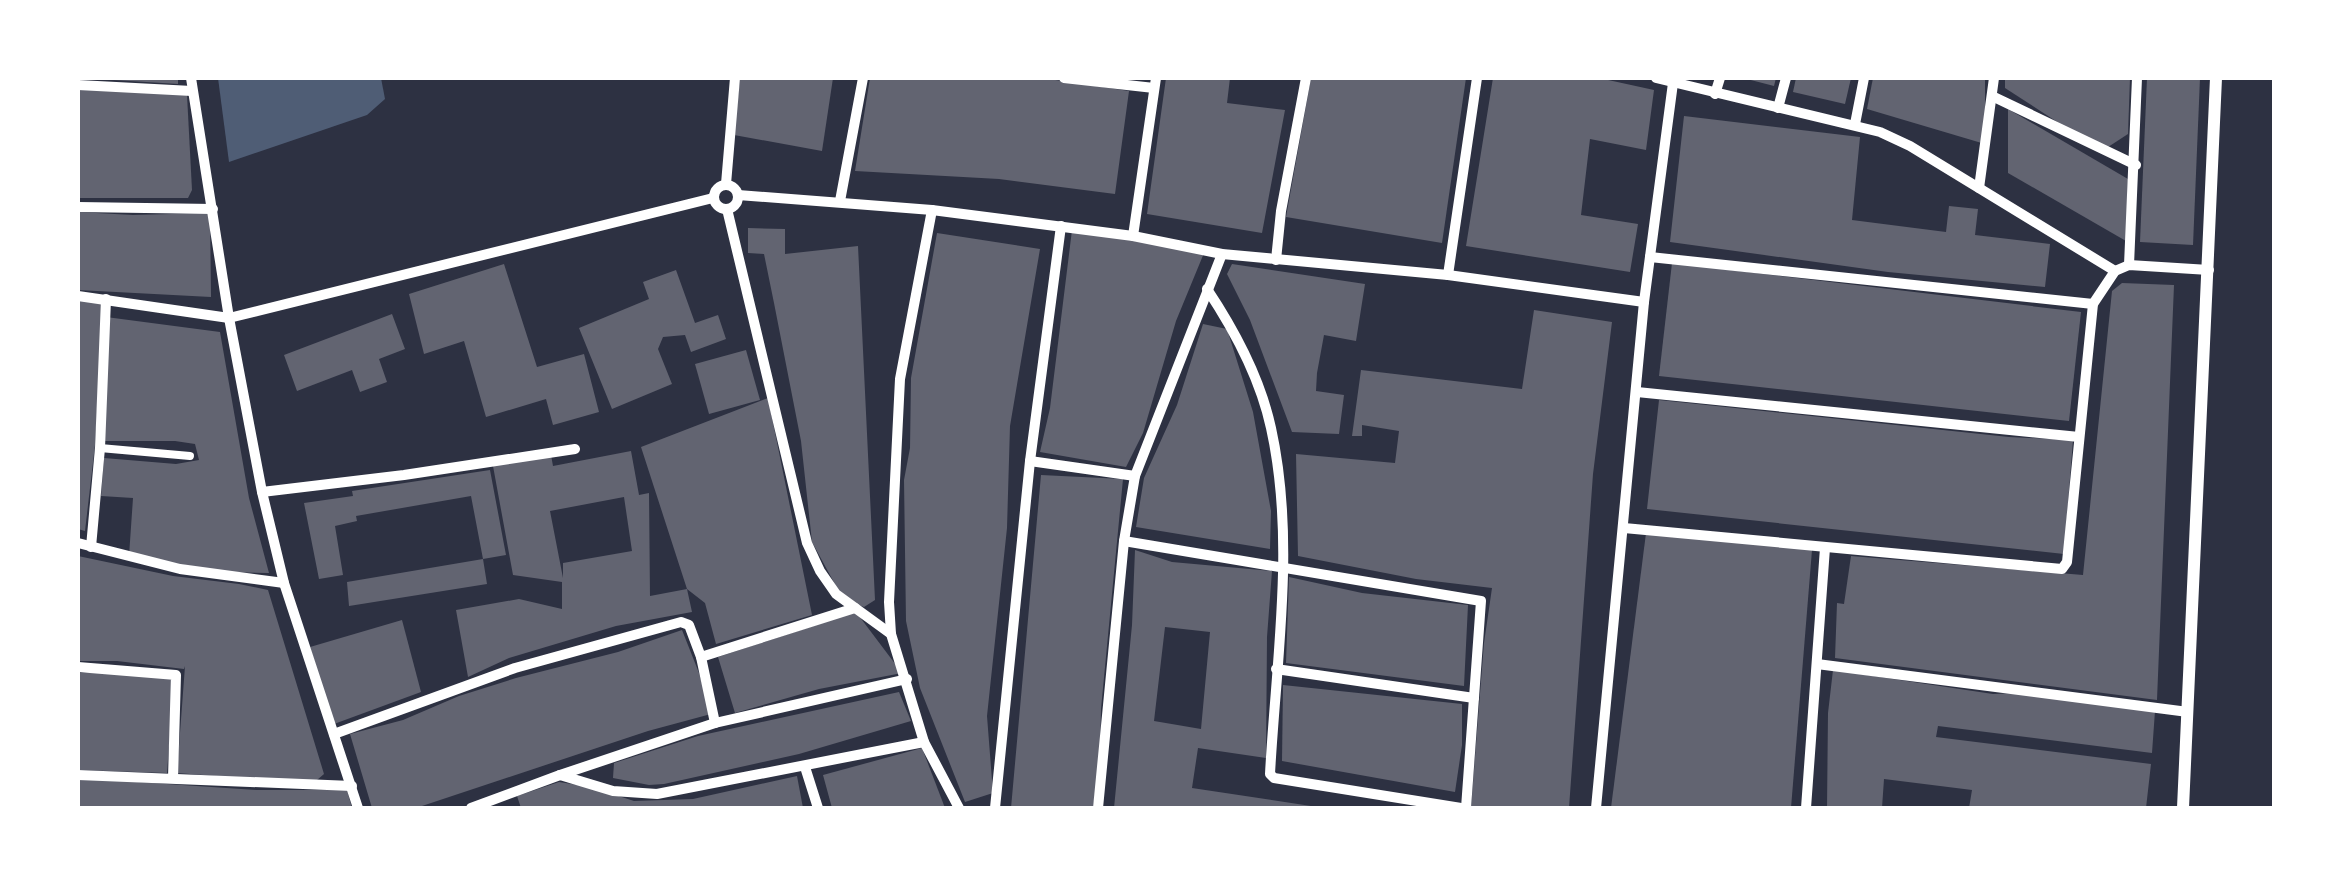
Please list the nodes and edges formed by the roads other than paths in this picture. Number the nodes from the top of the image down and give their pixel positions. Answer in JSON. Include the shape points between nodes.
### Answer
{"nodes":[{"id":1,"x":191,"y":78,"type":"edge"},
{"id":2,"x":735,"y":78,"type":"edge"},
{"id":3,"x":864,"y":78,"type":"edge"},
{"id":4,"x":1064,"y":78,"type":"edge"},
{"id":5,"x":1306,"y":78,"type":"edge"},
{"id":6,"x":1477,"y":78,"type":"edge"},
{"id":7,"x":1656,"y":78,"type":"edge"},
{"id":8,"x":1720,"y":78,"type":"edge"},
{"id":9,"x":1786,"y":78,"type":"edge"},
{"id":10,"x":1864,"y":78,"type":"edge"},
{"id":11,"x":1994,"y":78,"type":"edge"},
{"id":12,"x":2137,"y":78,"type":"edge"},
{"id":13,"x":2216,"y":78,"type":"edge"},
{"id":14,"x":1155,"y":83,"type":"edge"},
{"id":15,"x":1673,"y":83,"type":"junction"},
{"id":16,"x":78,"y":85,"type":"edge"},
{"id":17,"x":192,"y":91,"type":"junction"},
{"id":18,"x":1715,"y":94,"type":"junction"},
{"id":19,"x":1994,"y":98,"type":"junction"},
{"id":20,"x":1778,"y":108,"type":"junction"},
{"id":21,"x":1855,"y":124,"type":"junction"},
{"id":22,"x":2136,"y":164,"type":"junction"},
{"id":23,"x":726,"y":184,"type":"junction"},
{"id":24,"x":1979,"y":188,"type":"junction"},
{"id":25,"x":738,"y":195,"type":"junction"},
{"id":26,"x":714,"y":198,"type":"junction"},
{"id":27,"x":840,"y":201,"type":"junction"},
{"id":28,"x":78,"y":207,"type":"edge"},
{"id":29,"x":212,"y":209,"type":"junction"},
{"id":30,"x":727,"y":209,"type":"junction"},
{"id":31,"x":932,"y":210,"type":"junction"},
{"id":32,"x":1061,"y":226,"type":"junction"},
{"id":33,"x":1133,"y":236,"type":"junction"},
{"id":34,"x":1222,"y":254,"type":"junction"},
{"id":35,"x":1650,"y":257,"type":"junction"},
{"id":36,"x":1276,"y":260,"type":"junction"},
{"id":37,"x":2129,"y":264,"type":"junction"},
{"id":38,"x":2115,"y":270,"type":"junction"},
{"id":39,"x":2208,"y":270,"type":"junction"},
{"id":40,"x":1448,"y":275,"type":"junction"},
{"id":41,"x":1207,"y":288,"type":"junction"},
{"id":42,"x":78,"y":296,"type":"edge"},
{"id":43,"x":106,"y":299,"type":"junction"},
{"id":44,"x":1644,"y":302,"type":"junction"},
{"id":45,"x":2093,"y":304,"type":"junction"},
{"id":46,"x":229,"y":318,"type":"junction"},
{"id":47,"x":1637,"y":392,"type":"junction"},
{"id":48,"x":2079,"y":437,"type":"junction"},
{"id":49,"x":100,"y":448,"type":"junction"},
{"id":50,"x":575,"y":449,"type":"dead end"},
{"id":51,"x":190,"y":456,"type":"dead end"},
{"id":52,"x":1030,"y":461,"type":"junction"},
{"id":53,"x":1135,"y":476,"type":"junction"},
{"id":54,"x":262,"y":492,"type":"junction"},
{"id":55,"x":1624,"y":528,"type":"junction"},
{"id":56,"x":1124,"y":540,"type":"junction"},
{"id":57,"x":78,"y":543,"type":"edge"},
{"id":58,"x":91,"y":547,"type":"junction"},
{"id":59,"x":1825,"y":548,"type":"junction"},
{"id":60,"x":1284,"y":566,"type":"junction"},
{"id":61,"x":284,"y":582,"type":"junction"},
{"id":62,"x":855,"y":608,"type":"junction"},
{"id":63,"x":891,"y":634,"type":"junction"},
{"id":64,"x":701,"y":656,"type":"junction"},
{"id":65,"x":1818,"y":664,"type":"junction"},
{"id":66,"x":78,"y":667,"type":"edge"},
{"id":67,"x":1276,"y":669,"type":"junction"},
{"id":68,"x":907,"y":679,"type":"junction"},
{"id":69,"x":1474,"y":698,"type":"junction"},
{"id":70,"x":2188,"y":712,"type":"junction"},
{"id":71,"x":715,"y":723,"type":"junction"},
{"id":72,"x":334,"y":734,"type":"junction"},
{"id":73,"x":924,"y":742,"type":"junction"},
{"id":74,"x":805,"y":767,"type":"junction"},
{"id":75,"x":560,"y":774,"type":"junction"},
{"id":76,"x":78,"y":775,"type":"edge"},
{"id":77,"x":173,"y":778,"type":"junction"},
{"id":78,"x":352,"y":786,"type":"junction"},
{"id":79,"x":506,"y":803,"type":"edge"},
{"id":80,"x":358,"y":808,"type":"edge"},
{"id":81,"x":471,"y":808,"type":"edge"},
{"id":82,"x":818,"y":808,"type":"edge"},
{"id":83,"x":959,"y":808,"type":"edge"},
{"id":84,"x":994,"y":808,"type":"edge"},
{"id":85,"x":1098,"y":808,"type":"edge"},
{"id":86,"x":1463,"y":808,"type":"edge"},
{"id":87,"x":1596,"y":808,"type":"edge"},
{"id":88,"x":1806,"y":808,"type":"edge"},
{"id":89,"x":2183,"y":808,"type":"edge"}],
"edges":[{"from":1,"to":17,"type":"street"},
{"from":2,"to":23,"type":"street"},
{"from":3,"to":27,"type":"street"},
{"from":4,"to":14,"type":"street"},
{"from":5,"to":36,"type":"street"},
{"from":6,"to":40,"type":"street"},
{"from":7,"to":15,"type":"street"},
{"from":8,"to":18,"type":"street"},
{"from":9,"to":20,"type":"street"},
{"from":10,"to":21,"type":"street"},
{"from":11,"to":19,"type":"street"},
{"from":12,"to":22,"type":"street"},
{"from":13,"to":39,"type":"street"},
{"from":14,"to":33,"type":"street"},
{"from":15,"to":18,"type":"street"},
{"from":15,"to":35,"type":"street"},
{"from":16,"to":17,"type":"street"},
{"from":17,"to":29,"type":"street"},
{"from":18,"to":20,"type":"street"},
{"from":19,"to":22,"type":"street"},
{"from":19,"to":24,"type":"street"},
{"from":20,"to":21,"type":"street"},
{"from":21,"to":24,"type":"street","via":[[1910,146]]},
{"from":22,"to":37,"type":"street"},
{"from":23,"to":25,"type":"street"},
{"from":23,"to":26,"type":"street"},
{"from":24,"to":38,"type":"street"},
{"from":25,"to":27,"type":"street"},
{"from":25,"to":30,"type":"street"},
{"from":26,"to":30,"type":"street"},
{"from":26,"to":46,"type":"street"},
{"from":27,"to":31,"type":"street"},
{"from":28,"to":29,"type":"street"},
{"from":29,"to":46,"type":"street"},
{"from":30,"to":62,"type":"street","via":[[806,543],[836,594]]},
{"from":31,"to":32,"type":"street"},
{"from":31,"to":63,"type":"street","via":[[900,379]]},
{"from":32,"to":33,"type":"street"},
{"from":32,"to":52,"type":"street"},
{"from":33,"to":34,"type":"street"},
{"from":34,"to":36,"type":"street"},
{"from":34,"to":41,"type":"street"},
{"from":35,"to":44,"type":"street"},
{"from":35,"to":45,"type":"street"},
{"from":36,"to":40,"type":"street"},
{"from":37,"to":38,"type":"street"},
{"from":37,"to":39,"type":"street"},
{"from":38,"to":45,"type":"street"},
{"from":39,"to":70,"type":"street"},
{"from":40,"to":44,"type":"street"},
{"from":41,"to":53,"type":"street"},
{"from":41,"to":60,"type":"street","via":[[1252,367],[1271,426]]},
{"from":42,"to":43,"type":"street"},
{"from":43,"to":46,"type":"street"},
{"from":43,"to":49,"type":"street"},
{"from":44,"to":47,"type":"street"},
{"from":45,"to":48,"type":"street"},
{"from":46,"to":54,"type":"street"},
{"from":47,"to":48,"type":"street"},
{"from":47,"to":55,"type":"street"},
{"from":48,"to":59,"type":"street","via":[[2062,569]]},
{"from":49,"to":51,"type":"street"},
{"from":49,"to":58,"type":"street"},
{"from":50,"to":54,"type":"street"},
{"from":52,"to":53,"type":"street"},
{"from":52,"to":84,"type":"street"},
{"from":53,"to":56,"type":"street"},
{"from":54,"to":61,"type":"street"},
{"from":55,"to":59,"type":"street"},
{"from":55,"to":87,"type":"street"},
{"from":56,"to":60,"type":"street"},
{"from":56,"to":85,"type":"street"},
{"from":57,"to":58,"type":"street"},
{"from":58,"to":61,"type":"street","via":[[180,569]]},
{"from":59,"to":65,"type":"street"},
{"from":60,"to":67,"type":"street"},
{"from":60,"to":69,"type":"street","via":[[1477,599],[1482,606]]},
{"from":61,"to":72,"type":"street"},
{"from":62,"to":63,"type":"street"},
{"from":62,"to":64,"type":"street"},
{"from":63,"to":68,"type":"street"},
{"from":64,"to":71,"type":"street"},
{"from":64,"to":72,"type":"street","via":[[689,625],[681,622],[515,668]]},
{"from":65,"to":70,"type":"street"},
{"from":65,"to":88,"type":"street"},
{"from":66,"to":77,"type":"street","via":[[176,675]]},
{"from":67,"to":69,"type":"street"},
{"from":67,"to":86,"type":"street","via":[[1272,777]]},
{"from":68,"to":71,"type":"street"},
{"from":68,"to":73,"type":"street"},
{"from":69,"to":86,"type":"street"},
{"from":70,"to":89,"type":"street"},
{"from":71,"to":75,"type":"street"},
{"from":72,"to":78,"type":"street"},
{"from":73,"to":74,"type":"street"},
{"from":73,"to":83,"type":"street"},
{"from":74,"to":75,"type":"street","via":[[641,796]]},
{"from":74,"to":82,"type":"street"},
{"from":75,"to":79,"type":"street"},
{"from":76,"to":77,"type":"street"},
{"from":77,"to":78,"type":"street"},
{"from":78,"to":80,"type":"street"},
{"from":79,"to":81,"type":"street"}]}
